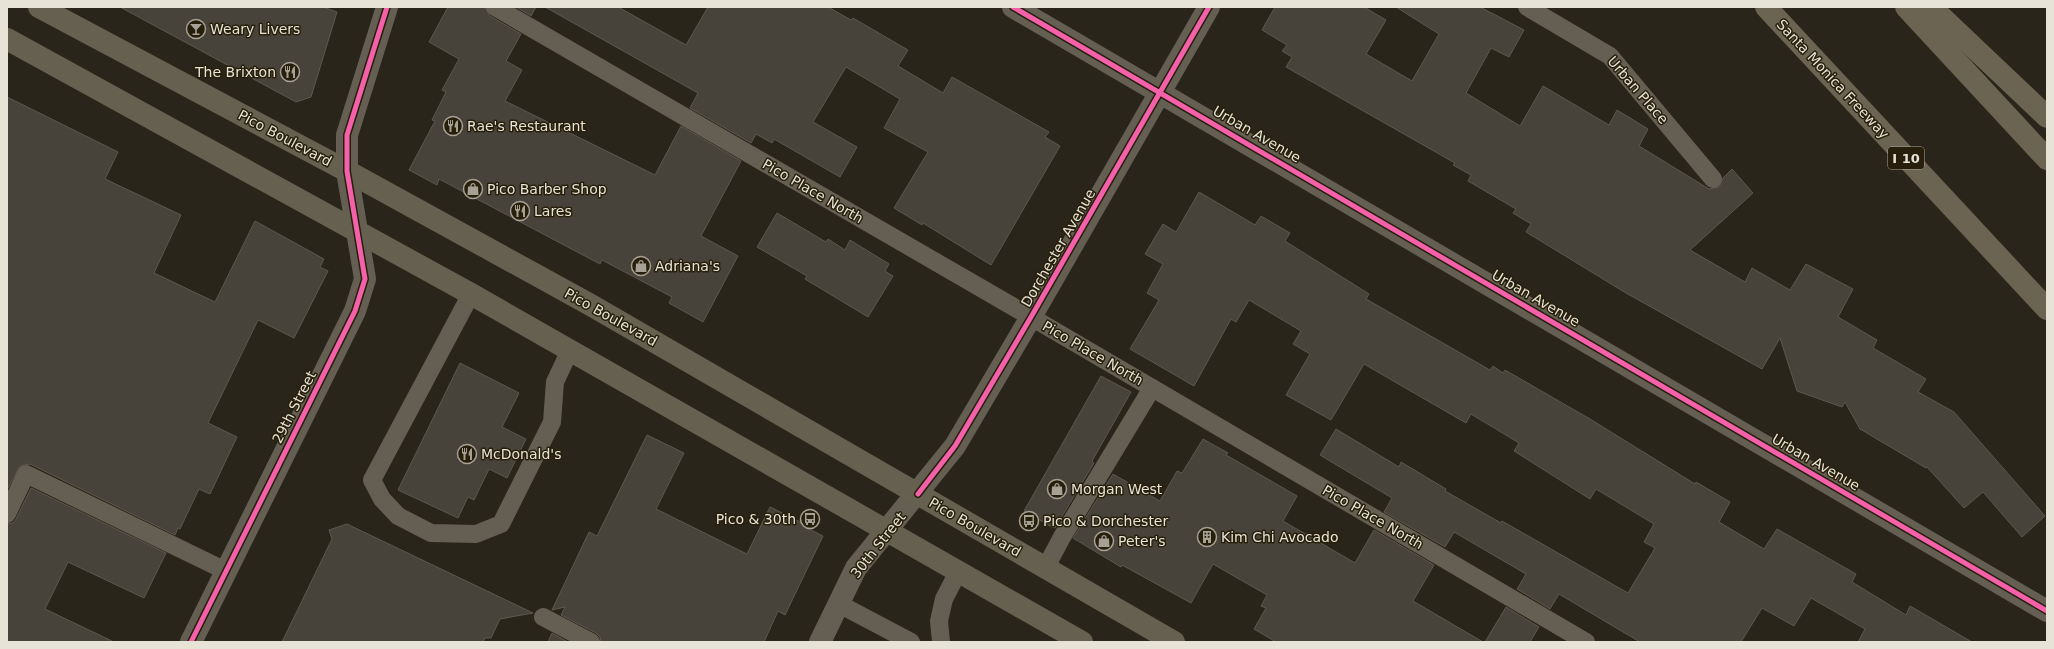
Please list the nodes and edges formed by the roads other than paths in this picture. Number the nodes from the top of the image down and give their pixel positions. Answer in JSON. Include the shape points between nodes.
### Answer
{"nodes":[{"id":1,"x":39,"y":7,"type":"edge"},
{"id":2,"x":387,"y":7,"type":"edge"},
{"id":3,"x":495,"y":7,"type":"edge"},
{"id":4,"x":1013,"y":7,"type":"edge"},
{"id":5,"x":1209,"y":7,"type":"edge"},
{"id":6,"x":1527,"y":7,"type":"edge"},
{"id":7,"x":1766,"y":7,"type":"edge"},
{"id":8,"x":1906,"y":7,"type":"edge"},
{"id":9,"x":1931,"y":7,"type":"edge"},
{"id":10,"x":7,"y":40,"type":"edge"},
{"id":11,"x":1161,"y":92,"type":"junction"},
{"id":12,"x":2047,"y":117,"type":"edge"},
{"id":13,"x":2047,"y":159,"type":"edge"},
{"id":14,"x":347,"y":171,"type":"junction"},
{"id":15,"x":1713,"y":179,"type":"dead end"},
{"id":16,"x":356,"y":231,"type":"junction"},
{"id":17,"x":471,"y":294,"type":"junction"},
{"id":18,"x":2047,"y":309,"type":"edge"},
{"id":19,"x":1031,"y":317,"type":"junction"},
{"id":20,"x":570,"y":350,"type":"junction"},
{"id":21,"x":1152,"y":388,"type":"junction"},
{"id":22,"x":918,"y":494,"type":"junction"},
{"id":23,"x":7,"y":514,"type":"edge"},
{"id":24,"x":888,"y":531,"type":"junction"},
{"id":25,"x":1046,"y":567,"type":"junction"},
{"id":26,"x":226,"y":571,"type":"junction"},
{"id":27,"x":958,"y":572,"type":"junction"},
{"id":28,"x":839,"y":604,"type":"junction"},
{"id":29,"x":2047,"y":611,"type":"edge"},
{"id":30,"x":543,"y":617,"type":"dead end"},
{"id":31,"x":191,"y":642,"type":"edge"},
{"id":32,"x":591,"y":642,"type":"edge"},
{"id":33,"x":820,"y":642,"type":"edge"},
{"id":34,"x":911,"y":642,"type":"edge"},
{"id":35,"x":941,"y":642,"type":"edge"},
{"id":36,"x":1082,"y":642,"type":"edge"},
{"id":37,"x":1174,"y":642,"type":"edge"},
{"id":38,"x":1586,"y":642,"type":"edge"}],
"edges":[{"from":1,"to":14,"type":"main road","name":"Pico Boulevard"},
{"from":2,"to":14,"type":"street","name":"29th Street","via":[[347,135]]},
{"from":3,"to":19,"type":"lane","name":"Pico Place North"},
{"from":4,"to":11,"type":"street","name":"Urban Avenue"},
{"from":5,"to":11,"type":"street","name":"Dorchester Avenue"},
{"from":6,"to":15,"type":"lane","name":"Urban Place","via":[[1610,56]]},
{"from":7,"to":18,"type":"highway","name":"Santa Monica Freeway","number":"I 10"},
{"from":8,"to":13,"type":"highway"},
{"from":9,"to":12,"type":"highway"},
{"from":10,"to":16,"type":"main road"},
{"from":11,"to":19,"type":"street","name":"Dorchester Avenue"},
{"from":11,"to":29,"type":"street","name":"Urban Avenue"},
{"from":14,"to":16,"type":"street","name":"29th Street"},
{"from":14,"to":22,"type":"main road","name":"Pico Boulevard","via":[[590,304]]},
{"from":16,"to":17,"type":"main road"},
{"from":16,"to":26,"type":"street","name":"29th Street","via":[[365,279],[355,311]]},
{"from":17,"to":20,"type":"main road"},
{"from":17,"to":20,"type":"lane","via":[[372,480],[382,499],[398,516],[431,534],[476,534],[501,524],[552,422],[555,382]]},
{"from":19,"to":21,"type":"lane","name":"Pico Place North"},
{"from":19,"to":22,"type":"street","name":"Dorchester Avenue","via":[[955,446]]},
{"from":20,"to":24,"type":"main road"},
{"from":21,"to":25,"type":"lane"},
{"from":21,"to":38,"type":"lane","name":"Pico Place North"},
{"from":22,"to":24,"type":"street","name":"30th Street"},
{"from":22,"to":25,"type":"main road","name":"Pico Boulevard"},
{"from":23,"to":26,"type":"lane","via":[[26,474]]},
{"from":24,"to":27,"type":"main road"},
{"from":24,"to":28,"type":"street","name":"30th Street","via":[[856,568]]},
{"from":25,"to":37,"type":"main road","name":"Pico Boulevard"},
{"from":26,"to":31,"type":"street","name":"29th Street"},
{"from":27,"to":35,"type":"lane","via":[[944,599],[939,621]]},
{"from":27,"to":36,"type":"main road"},
{"from":28,"to":33,"type":"street","name":"30th Street"},
{"from":28,"to":34,"type":"lane"},
{"from":30,"to":32,"type":"lane"}]}
